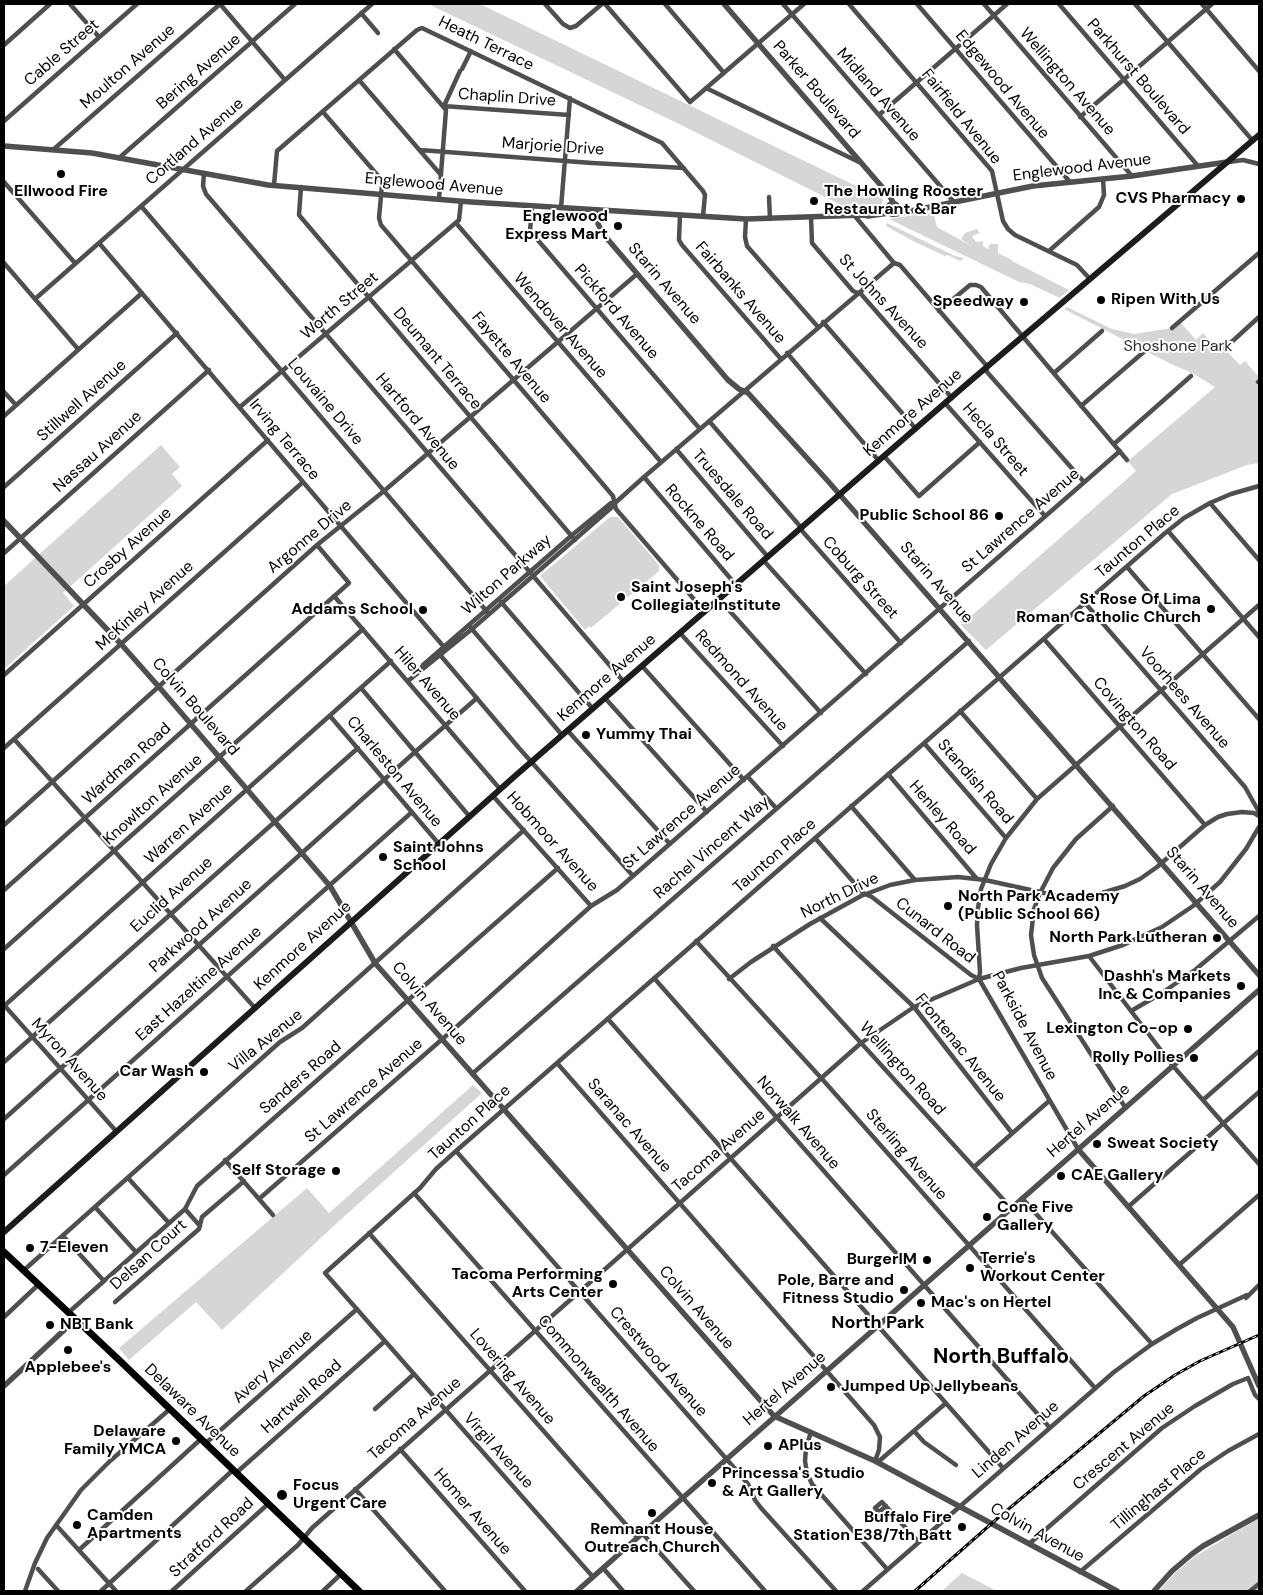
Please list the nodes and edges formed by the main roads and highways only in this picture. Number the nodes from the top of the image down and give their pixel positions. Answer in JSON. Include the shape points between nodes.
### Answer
{"nodes":[{"id":1,"x":1259,"y":135,"type":"edge"},
{"id":2,"x":4,"y":1232,"type":"edge"},
{"id":3,"x":4,"y":1252,"type":"edge"},
{"id":4,"x":359,"y":1591,"type":"edge"}],
"edges":[{"from":1,"to":2,"type":"main road","name":"Kenmore Avenue","via":[[500,789]]},
{"from":3,"to":4,"type":"main road","name":"Delaware Avenue"}]}
